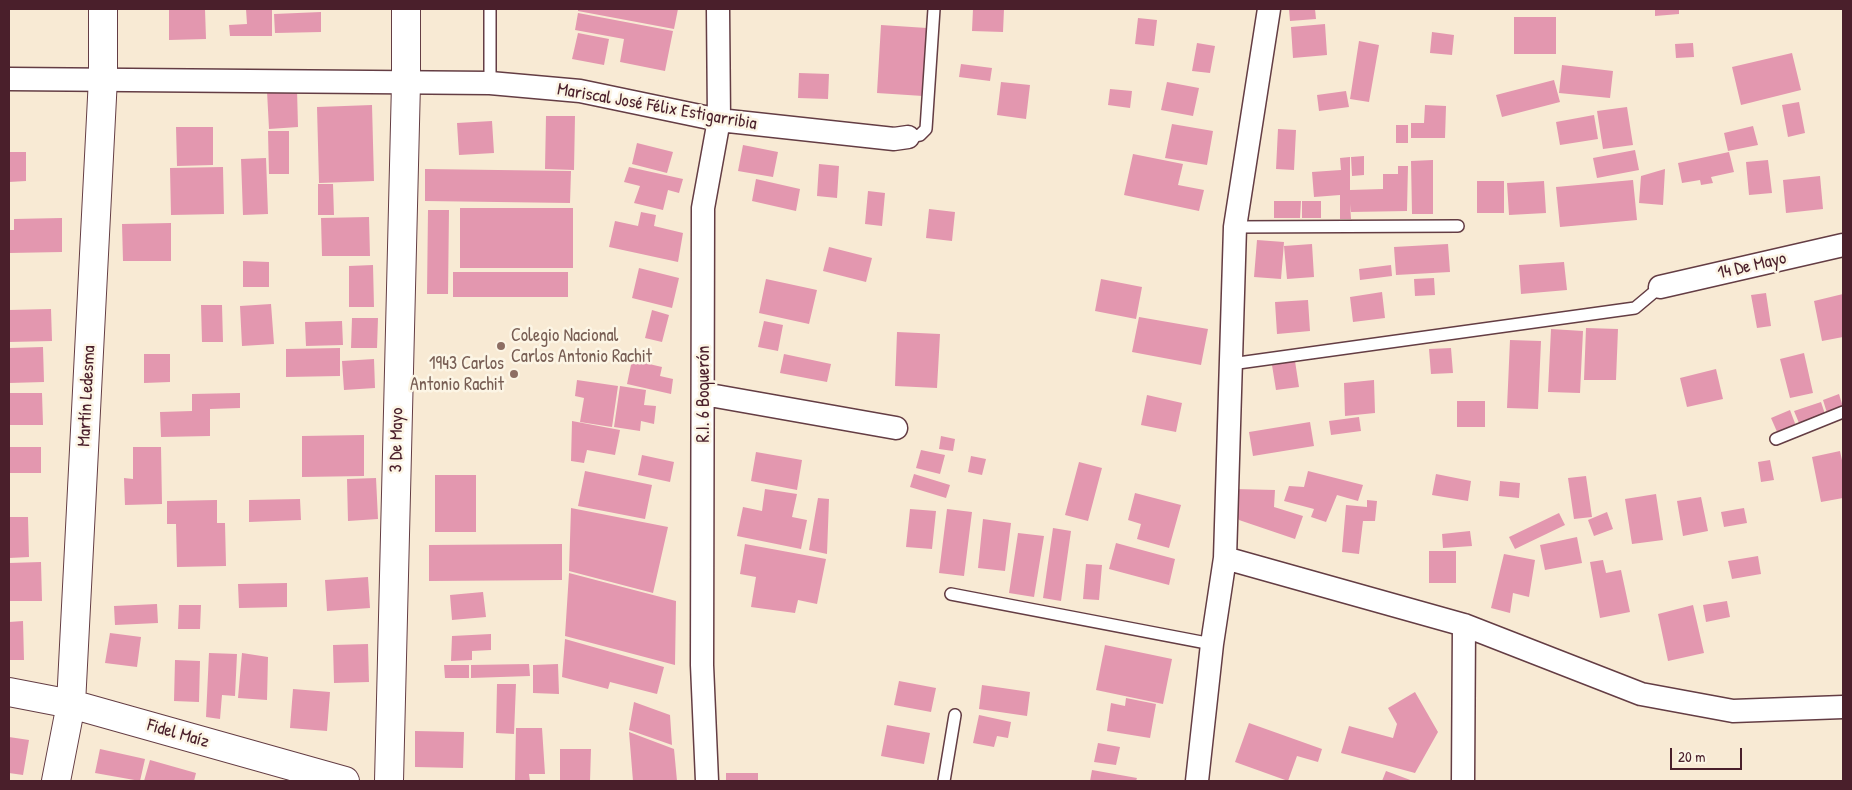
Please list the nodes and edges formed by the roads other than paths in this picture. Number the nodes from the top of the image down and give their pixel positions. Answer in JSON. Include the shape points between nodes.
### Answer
{"nodes":[{"id":1,"x":103,"y":9,"type":"edge"},
{"id":2,"x":406,"y":9,"type":"edge"},
{"id":3,"x":490,"y":9,"type":"edge"},
{"id":4,"x":718,"y":9,"type":"edge"},
{"id":5,"x":934,"y":9,"type":"edge"},
{"id":6,"x":1269,"y":9,"type":"edge"},
{"id":7,"x":103,"y":78,"type":"junction"},
{"id":8,"x":9,"y":79,"type":"edge"},
{"id":9,"x":406,"y":82,"type":"junction"},
{"id":10,"x":490,"y":83,"type":"junction"},
{"id":11,"x":719,"y":120,"type":"junction"},
{"id":12,"x":908,"y":137,"type":"joint"},
{"id":13,"x":1458,"y":226,"type":"dead end"},
{"id":14,"x":1234,"y":227,"type":"junction"},
{"id":15,"x":1843,"y":245,"type":"edge"},
{"id":16,"x":1660,"y":287,"type":"joint"},
{"id":17,"x":1231,"y":364,"type":"junction"},
{"id":18,"x":704,"y":394,"type":"junction"},
{"id":19,"x":1843,"y":412,"type":"edge"},
{"id":20,"x":896,"y":428,"type":"dead end"},
{"id":21,"x":1776,"y":439,"type":"dead end"},
{"id":22,"x":1225,"y":558,"type":"junction"},
{"id":23,"x":951,"y":594,"type":"dead end"},
{"id":24,"x":1464,"y":625,"type":"junction"},
{"id":25,"x":1212,"y":644,"type":"junction"},
{"id":26,"x":9,"y":692,"type":"edge"},
{"id":27,"x":71,"y":704,"type":"junction"},
{"id":28,"x":1843,"y":707,"type":"edge"},
{"id":29,"x":955,"y":715,"type":"dead end"},
{"id":30,"x":56,"y":781,"type":"edge"},
{"id":31,"x":345,"y":781,"type":"edge"},
{"id":32,"x":389,"y":781,"type":"edge"},
{"id":33,"x":707,"y":781,"type":"edge"},
{"id":34,"x":944,"y":781,"type":"edge"},
{"id":35,"x":1197,"y":781,"type":"edge"},
{"id":36,"x":1463,"y":781,"type":"edge"}],
"edges":[{"from":1,"to":7,"type":"street","name":"Martín Ledesma"},
{"from":2,"to":9,"type":"street","name":"3 De Mayo"},
{"from":3,"to":10,"type":"lane"},
{"from":4,"to":11,"type":"street","name":"R.I. 6 Boquerón"},
{"from":5,"to":12,"type":"lane","via":[[926,129],[920,135]]},
{"from":6,"to":14,"type":"street"},
{"from":7,"to":8,"type":"street","name":"Mariscal José Félix Estigarribia"},
{"from":7,"to":9,"type":"street","name":"Mariscal José Félix Estigarribia"},
{"from":7,"to":27,"type":"street","name":"Martín Ledesma"},
{"from":9,"to":10,"type":"street","name":"Mariscal José Félix Estigarribia"},
{"from":9,"to":32,"type":"street","name":"3 De Mayo"},
{"from":10,"to":11,"type":"street","name":"Mariscal José Félix Estigarribia","via":[[580,91]]},
{"from":11,"to":12,"type":"street","name":"Mariscal José Félix Estigarribia"},
{"from":11,"to":18,"type":"street","name":"R.I. 6 Boquerón","via":[[703,208]]},
{"from":13,"to":14,"type":"lane"},
{"from":14,"to":17,"type":"street"},
{"from":15,"to":16,"type":"street","name":"14 De Mayo"},
{"from":16,"to":17,"type":"lane","via":[[1636,308]]},
{"from":17,"to":22,"type":"street"},
{"from":18,"to":20,"type":"street"},
{"from":18,"to":33,"type":"street","name":"R.I. 6 Boquerón","via":[[702,665]]},
{"from":19,"to":21,"type":"lane"},
{"from":22,"to":24,"type":"street"},
{"from":22,"to":25,"type":"street"},
{"from":23,"to":25,"type":"lane"},
{"from":24,"to":28,"type":"street","via":[[1641,694],[1733,711]]},
{"from":24,"to":36,"type":"street"},
{"from":25,"to":35,"type":"street"},
{"from":26,"to":27,"type":"street","name":"Fidel Maíz"},
{"from":27,"to":30,"type":"street","name":"Martín Ledesma"},
{"from":27,"to":31,"type":"street","name":"Fidel Maíz"},
{"from":29,"to":34,"type":"lane"}]}
